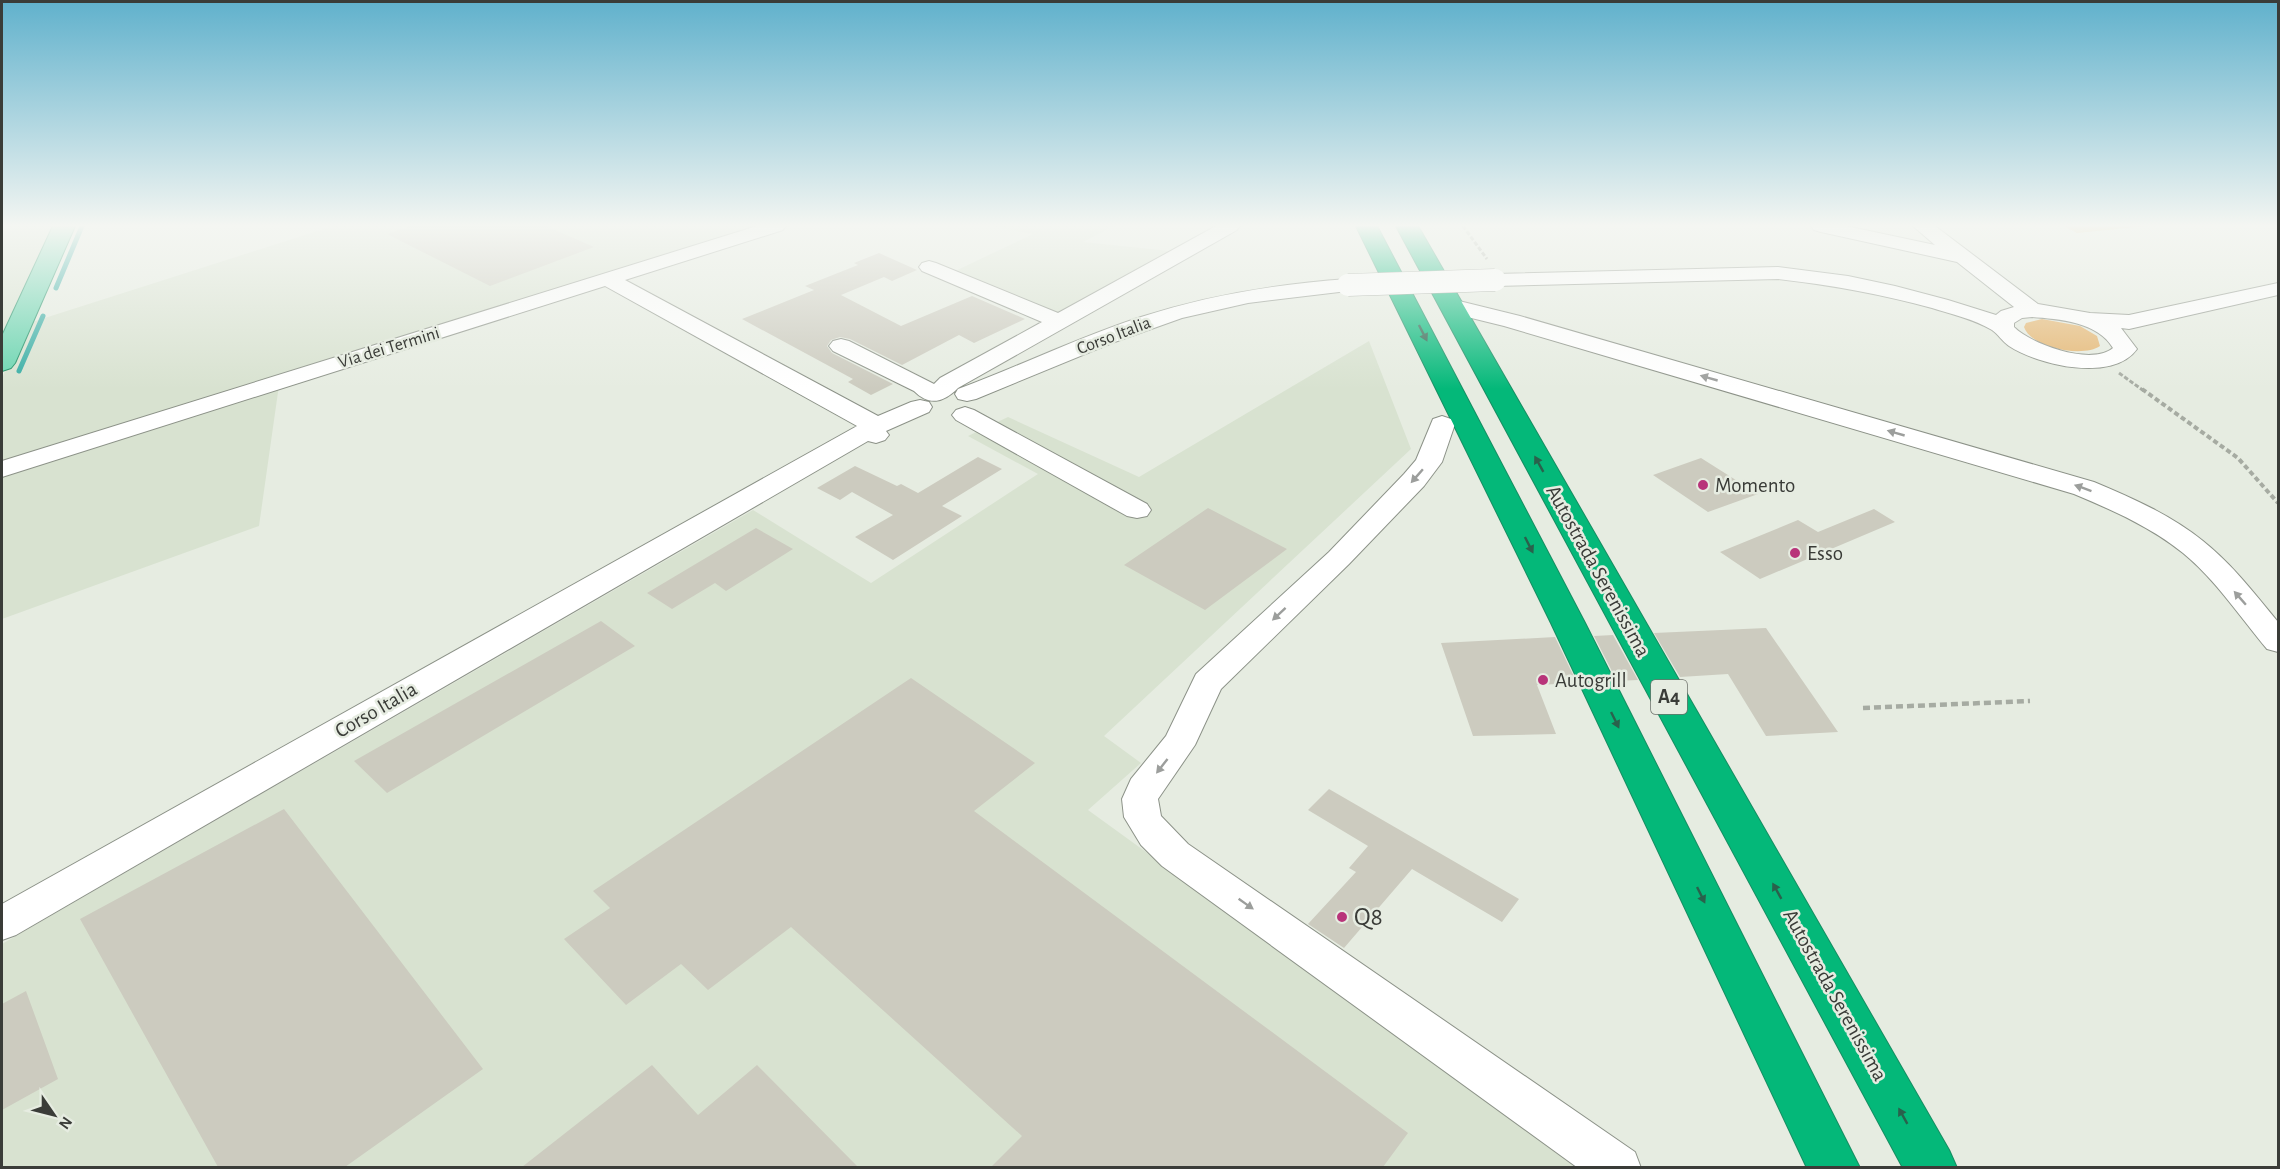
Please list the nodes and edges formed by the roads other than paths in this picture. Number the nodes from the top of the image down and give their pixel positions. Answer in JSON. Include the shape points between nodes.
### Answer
{"nodes":[{"id":1,"x":39,"y":281,"type":"edge"},
{"id":2,"x":602,"y":281,"type":"edge"},
{"id":3,"x":610,"y":281,"type":"edge"},
{"id":4,"x":962,"y":281,"type":"edge"},
{"id":5,"x":1128,"y":281,"type":"edge"},
{"id":6,"x":1394,"y":281,"type":"edge"},
{"id":7,"x":1398,"y":281,"type":"edge"},
{"id":8,"x":1437,"y":281,"type":"edge"},
{"id":9,"x":1836,"y":281,"type":"edge"},
{"id":10,"x":1995,"y":281,"type":"edge"},
{"id":11,"x":2278,"y":289,"type":"edge"},
{"id":12,"x":1451,"y":306,"type":"junction"},
{"id":13,"x":2032,"y":310,"type":"junction"},
{"id":14,"x":2005,"y":320,"type":"junction"},
{"id":15,"x":1061,"y":322,"type":"junction"},
{"id":16,"x":2121,"y":327,"type":"junction"},
{"id":17,"x":841,"y":346,"type":"dead end"},
{"id":18,"x":2,"y":363,"type":"edge"},
{"id":19,"x":930,"y":403,"type":"junction"},
{"id":20,"x":969,"y":404,"type":"junction"},
{"id":21,"x":1442,"y":424,"type":"dead end"},
{"id":22,"x":873,"y":432,"type":"junction"},
{"id":23,"x":2,"y":469,"type":"edge"},
{"id":24,"x":1137,"y":510,"type":"dead end"},
{"id":25,"x":2278,"y":642,"type":"edge"},
{"id":26,"x":2,"y":923,"type":"edge"},
{"id":27,"x":1618,"y":1167,"type":"edge"},
{"id":28,"x":1834,"y":1167,"type":"edge"},
{"id":29,"x":1931,"y":1167,"type":"edge"}],
"edges":[{"from":1,"to":18,"type":"main road"},
{"from":2,"to":23,"type":"street","name":"Via dei Termini"},
{"from":3,"to":22,"type":"street","via":[[868,420]]},
{"from":4,"to":15,"type":"street"},
{"from":5,"to":15,"type":"street"},
{"from":6,"to":28,"type":"highway","one_way":true,"via":[[1563,613]]},
{"from":7,"to":20,"type":"street","name":"Corso Italia","bridge":true,"via":[[1286,289],[1214,302],[1148,321],[1017,377]]},
{"from":8,"to":12,"type":"highway","name":"Autostrada Serenissima","number":"A4"},
{"from":9,"to":14,"type":"street","name":"Corso Italia","bridge":true},
{"from":10,"to":13,"type":"street"},
{"from":11,"to":16,"type":"street"},
{"from":25,"to":12,"type":"street","one_way":true,"via":[[2207,559],[2183,539],[2084,488]]},
{"from":29,"to":12,"type":"highway","name":"Autostrada Serenissima","number":"A4","one_way":true},
{"from":13,"to":14,"type":"street"},
{"from":13,"to":16,"type":"street"},
{"from":14,"to":16,"type":"street","name":"Corso Italia","via":[[2007,334],[2035,350],[2075,360],[2101,361],[2121,356],[2125,349]]},
{"from":15,"to":19,"type":"street","via":[[949,383]]},
{"from":17,"to":19,"type":"street","via":[[923,386]]},
{"from":19,"to":20,"type":"street","name":"Corso Italia","via":[[955,392]]},
{"from":19,"to":22,"type":"street","name":"Corso Italia"},
{"from":20,"to":24,"type":"street"},
{"from":21,"to":27,"type":"street","one_way":true,"via":[[1430,462],[1414,480],[1339,558],[1208,682],[1179,745],[1144,790],[1139,801],[1141,816],[1175,855]]},
{"from":22,"to":26,"type":"street","name":"Corso Italia","via":[[750,497]]}]}
